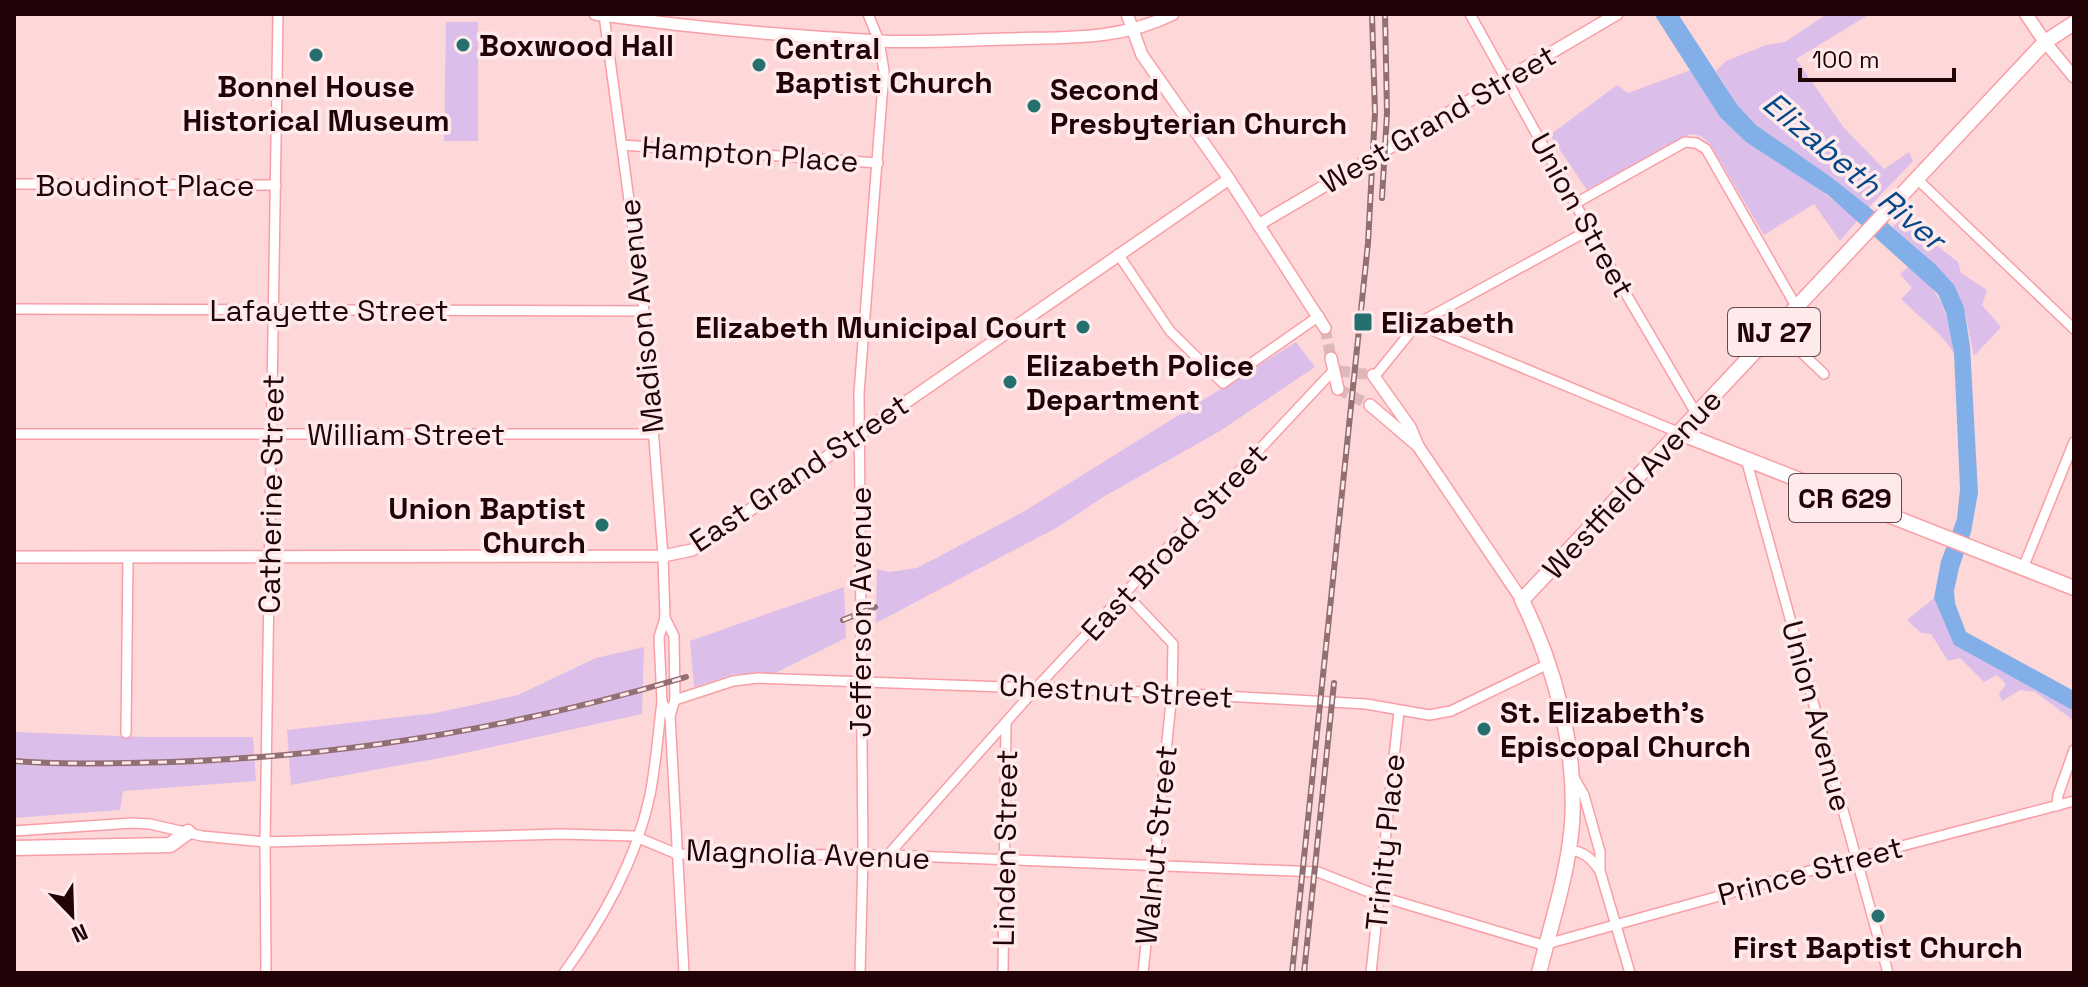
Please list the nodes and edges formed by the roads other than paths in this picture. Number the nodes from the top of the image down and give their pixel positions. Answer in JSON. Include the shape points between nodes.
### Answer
{"nodes":[{"id":1,"x":278,"y":14,"type":"edge"},
{"id":2,"x":868,"y":14,"type":"edge"},
{"id":3,"x":1127,"y":14,"type":"edge"},
{"id":4,"x":1173,"y":14,"type":"edge"},
{"id":5,"x":1470,"y":14,"type":"edge"},
{"id":6,"x":1617,"y":14,"type":"edge"},
{"id":7,"x":2026,"y":14,"type":"edge"},
{"id":8,"x":599,"y":15,"type":"edge"},
{"id":9,"x":645,"y":17,"type":"edge"},
{"id":10,"x":2074,"y":23,"type":"edge"},
{"id":11,"x":1132,"y":29,"type":"junction"},
{"id":12,"x":879,"y":41,"type":"junction"},
{"id":13,"x":2045,"y":42,"type":"junction"},
{"id":14,"x":2074,"y":77,"type":"edge"},
{"id":15,"x":1506,"y":80,"type":"junction"},
{"id":16,"x":622,"y":145,"type":"junction"},
{"id":17,"x":878,"y":163,"type":"junction"},
{"id":18,"x":1229,"y":179,"type":"junction"},
{"id":19,"x":1917,"y":179,"type":"junction"},
{"id":20,"x":14,"y":184,"type":"edge"},
{"id":21,"x":276,"y":185,"type":"junction"},
{"id":22,"x":1576,"y":203,"type":"junction"},
{"id":23,"x":1258,"y":225,"type":"junction"},
{"id":24,"x":1591,"y":229,"type":"junction"},
{"id":25,"x":1118,"y":254,"type":"junction"},
{"id":26,"x":1797,"y":308,"type":"junction"},
{"id":27,"x":14,"y":309,"type":"edge"},
{"id":28,"x":274,"y":309,"type":"junction"},
{"id":29,"x":644,"y":311,"type":"junction"},
{"id":30,"x":1319,"y":316,"type":"junction"},
{"id":31,"x":1417,"y":324,"type":"junction"},
{"id":32,"x":1325,"y":328,"type":"tunnel mouth"},
{"id":33,"x":1777,"y":329,"type":"junction"},
{"id":34,"x":2074,"y":329,"type":"edge"},
{"id":35,"x":1331,"y":358,"type":"tunnel mouth"},
{"id":36,"x":1336,"y":371,"type":"junction"},
{"id":37,"x":1824,"y":374,"type":"dead end"},
{"id":38,"x":1374,"y":375,"type":"joint"},
{"id":39,"x":1338,"y":389,"type":"dead end"},
{"id":40,"x":1370,"y":405,"type":"tunnel mouth"},
{"id":41,"x":1697,"y":415,"type":"junction"},
{"id":42,"x":1680,"y":433,"type":"junction"},
{"id":43,"x":14,"y":434,"type":"edge"},
{"id":44,"x":272,"y":434,"type":"junction"},
{"id":45,"x":653,"y":434,"type":"junction"},
{"id":46,"x":859,"y":434,"type":"junction"},
{"id":47,"x":2074,"y":442,"type":"edge"},
{"id":48,"x":1418,"y":446,"type":"junction"},
{"id":49,"x":1746,"y":459,"type":"junction"},
{"id":50,"x":271,"y":556,"type":"junction"},
{"id":51,"x":663,"y":556,"type":"junction"},
{"id":52,"x":14,"y":557,"type":"edge"},
{"id":53,"x":128,"y":558,"type":"junction"},
{"id":54,"x":2023,"y":568,"type":"junction"},
{"id":55,"x":2074,"y":588,"type":"edge"},
{"id":56,"x":1125,"y":593,"type":"junction"},
{"id":57,"x":1522,"y":600,"type":"junction"},
{"id":58,"x":665,"y":618,"type":"junction"},
{"id":59,"x":1548,"y":664,"type":"junction"},
{"id":60,"x":860,"y":681,"type":"junction"},
{"id":61,"x":1037,"y":687,"type":"junction"},
{"id":62,"x":1172,"y":693,"type":"junction"},
{"id":63,"x":675,"y":700,"type":"junction"},
{"id":64,"x":662,"y":702,"type":"junction"},
{"id":65,"x":1399,"y":711,"type":"junction"},
{"id":66,"x":670,"y":716,"type":"junction"},
{"id":67,"x":1006,"y":724,"type":"junction"},
{"id":68,"x":126,"y":733,"type":"dead end"},
{"id":69,"x":2074,"y":750,"type":"edge"},
{"id":70,"x":1573,"y":776,"type":"junction"},
{"id":71,"x":2058,"y":800,"type":"junction"},
{"id":72,"x":2074,"y":801,"type":"edge"},
{"id":73,"x":14,"y":831,"type":"edge"},
{"id":74,"x":188,"y":832,"type":"junction"},
{"id":75,"x":638,"y":837,"type":"junction"},
{"id":76,"x":265,"y":842,"type":"junction"},
{"id":77,"x":14,"y":848,"type":"edge"},
{"id":78,"x":1568,"y":850,"type":"junction"},
{"id":79,"x":677,"y":854,"type":"junction"},
{"id":80,"x":888,"y":855,"type":"junction"},
{"id":81,"x":863,"y":856,"type":"junction"},
{"id":82,"x":1856,"y":858,"type":"junction"},
{"id":83,"x":1005,"y":861,"type":"junction"},
{"id":84,"x":1155,"y":867,"type":"junction"},
{"id":85,"x":1600,"y":871,"type":"junction"},
{"id":86,"x":1379,"y":896,"type":"junction"},
{"id":87,"x":1616,"y":925,"type":"junction"},
{"id":88,"x":1547,"y":944,"type":"junction"},
{"id":89,"x":266,"y":973,"type":"edge"},
{"id":90,"x":564,"y":973,"type":"edge"},
{"id":91,"x":684,"y":973,"type":"edge"},
{"id":92,"x":860,"y":973,"type":"edge"},
{"id":93,"x":1003,"y":973,"type":"edge"},
{"id":94,"x":1143,"y":973,"type":"edge"},
{"id":95,"x":1371,"y":973,"type":"edge"},
{"id":96,"x":1539,"y":973,"type":"edge"},
{"id":97,"x":1630,"y":973,"type":"edge"},
{"id":98,"x":1888,"y":973,"type":"edge"}],
"edges":[{"from":1,"to":21,"type":"street","name":"Catherine Street"},
{"from":2,"to":12,"type":"street","name":"Jefferson Avenue"},
{"from":3,"to":11,"type":"street"},
{"from":4,"to":11,"type":"street"},
{"from":5,"to":15,"type":"street","name":"Union Street"},
{"from":6,"to":15,"type":"street","name":"West Grand Street"},
{"from":7,"to":13,"type":"main road"},
{"from":8,"to":9,"type":"street"},
{"from":8,"to":16,"type":"street","name":"Madison Avenue"},
{"from":9,"to":12,"type":"street"},
{"from":10,"to":13,"type":"main road","name":"Westfield Avenue","number":"NJ 27"},
{"from":11,"to":12,"type":"street","via":[[1104,36]]},
{"from":11,"to":18,"type":"street","via":[[1142,55]]},
{"from":12,"to":17,"type":"street","name":"Jefferson Avenue","via":[[884,71]]},
{"from":13,"to":14,"type":"street"},
{"from":13,"to":19,"type":"main road","name":"Westfield Avenue","number":"NJ 27"},
{"from":15,"to":22,"type":"street","name":"Union Street"},
{"from":15,"to":23,"type":"street","name":"West Grand Street"},
{"from":16,"to":17,"type":"street","name":"Hampton Place"},
{"from":16,"to":29,"type":"street","name":"Madison Avenue"},
{"from":17,"to":46,"type":"street","name":"Jefferson Avenue"},
{"from":18,"to":23,"type":"street"},
{"from":18,"to":25,"type":"street","name":"East Grand Street"},
{"from":19,"to":26,"type":"main road","name":"Westfield Avenue","number":"NJ 27"},
{"from":19,"to":34,"type":"street"},
{"from":20,"to":21,"type":"street","name":"Boudinot Place"},
{"from":21,"to":28,"type":"street","name":"Catherine Street"},
{"from":22,"to":24,"type":"street","name":"Union Street"},
{"from":22,"to":26,"type":"street","via":[[1685,142],[1696,143],[1706,149]]},
{"from":23,"to":30,"type":"street"},
{"from":24,"to":31,"type":"street"},
{"from":24,"to":41,"type":"street","name":"Union Street"},
{"from":25,"to":30,"type":"street","via":[[1170,331],[1223,383]]},
{"from":25,"to":46,"type":"street","name":"East Grand Street"},
{"from":26,"to":33,"type":"main road","name":"Westfield Avenue","number":"NJ 27"},
{"from":27,"to":28,"type":"street","name":"Lafayette Street"},
{"from":28,"to":29,"type":"street","name":"Lafayette Street"},
{"from":28,"to":44,"type":"street","name":"Catherine Street"},
{"from":29,"to":45,"type":"street","name":"Madison Avenue"},
{"from":30,"to":32,"type":"street"},
{"from":31,"to":38,"type":"street"},
{"from":31,"to":42,"type":"street"},
{"from":33,"to":37,"type":"street"},
{"from":33,"to":41,"type":"main road","name":"Westfield Avenue","number":"NJ 27"},
{"from":35,"to":36,"type":"street"},
{"from":36,"to":39,"type":"street"},
{"from":36,"to":56,"type":"street","name":"East Broad Street"},
{"from":38,"to":48,"type":"street"},
{"from":40,"to":48,"type":"street"},
{"from":41,"to":42,"type":"main road","name":"Westfield Avenue","number":"NJ 27"},
{"from":42,"to":49,"type":"main road","number":"CR 629"},
{"from":42,"to":57,"type":"main road","name":"Westfield Avenue","number":"NJ 27"},
{"from":43,"to":44,"type":"street","name":"William Street"},
{"from":44,"to":45,"type":"street","name":"William Street"},
{"from":44,"to":50,"type":"street","name":"Catherine Street"},
{"from":45,"to":51,"type":"street","name":"Madison Avenue"},
{"from":46,"to":51,"type":"street","name":"East Grand Street","via":[[703,544]]},
{"from":46,"to":60,"type":"street","name":"Jefferson Avenue"},
{"from":47,"to":54,"type":"street"},
{"from":48,"to":57,"type":"street"},
{"from":49,"to":54,"type":"main road","number":"CR 629"},
{"from":49,"to":82,"type":"street","name":"Union Avenue"},
{"from":50,"to":51,"type":"street","name":"East Grand Street"},
{"from":50,"to":53,"type":"street","name":"East Grand Street"},
{"from":50,"to":76,"type":"street","name":"Catherine Street"},
{"from":51,"to":58,"type":"street","name":"Madison Avenue"},
{"from":52,"to":53,"type":"street","name":"East Grand Street"},
{"from":53,"to":68,"type":"street"},
{"from":54,"to":55,"type":"main road","number":"CR 629"},
{"from":56,"to":61,"type":"street","name":"East Broad Street"},
{"from":56,"to":62,"type":"street","name":"Walnut Street","via":[[1173,644]]},
{"from":57,"to":59,"type":"main road"},
{"from":58,"to":63,"type":"street","name":"Madison Avenue","via":[[674,636]]},
{"from":58,"to":64,"type":"street","name":"Madison Avenue","via":[[659,637]]},
{"from":59,"to":65,"type":"street","name":"Chestnut Street","via":[[1440,715]]},
{"from":59,"to":70,"type":"main road"},
{"from":60,"to":61,"type":"street","name":"Chestnut Street"},
{"from":60,"to":63,"type":"street","name":"Chestnut Street","via":[[758,678]]},
{"from":60,"to":81,"type":"street","name":"Jefferson Avenue"},
{"from":61,"to":62,"type":"street","name":"Chestnut Street"},
{"from":61,"to":67,"type":"street","name":"East Broad Street"},
{"from":62,"to":65,"type":"street","name":"Chestnut Street","via":[[1366,704]]},
{"from":62,"to":84,"type":"street","name":"Walnut Street"},
{"from":63,"to":66,"type":"street","name":"Madison Avenue"},
{"from":64,"to":66,"type":"street","name":"Madison Avenue"},
{"from":64,"to":75,"type":"street","via":[[650,796]]},
{"from":65,"to":86,"type":"street","name":"Trinity Place"},
{"from":66,"to":79,"type":"street","name":"Madison Avenue"},
{"from":67,"to":80,"type":"street","name":"East Broad Street"},
{"from":67,"to":83,"type":"street","name":"Linden Street"},
{"from":69,"to":71,"type":"street"},
{"from":70,"to":78,"type":"main road"},
{"from":70,"to":85,"type":"street","via":[[1584,795]]},
{"from":71,"to":72,"type":"street","name":"Prince Street"},
{"from":71,"to":82,"type":"street","name":"Prince Street"},
{"from":73,"to":74,"type":"street","name":"Magnolia Avenue","via":[[132,823]]},
{"from":74,"to":76,"type":"street","name":"Magnolia Avenue"},
{"from":74,"to":77,"type":"main road","via":[[170,845]]},
{"from":75,"to":76,"type":"street","name":"Magnolia Avenue","via":[[561,834]]},
{"from":75,"to":79,"type":"street","name":"Magnolia Avenue"},
{"from":75,"to":90,"type":"street","via":[[613,898]]},
{"from":76,"to":89,"type":"street","name":"Catherine Street"},
{"from":78,"to":85,"type":"street","via":[[1591,858]]},
{"from":78,"to":88,"type":"main road"},
{"from":79,"to":81,"type":"street","name":"Magnolia Avenue"},
{"from":79,"to":91,"type":"street","name":"Madison Avenue"},
{"from":80,"to":81,"type":"street","name":"Magnolia Avenue"},
{"from":80,"to":83,"type":"street","name":"Magnolia Avenue"},
{"from":81,"to":92,"type":"street","name":"Jefferson Avenue"},
{"from":82,"to":87,"type":"street","name":"Prince Street"},
{"from":82,"to":98,"type":"street","name":"Union Avenue"},
{"from":83,"to":84,"type":"street","name":"Magnolia Avenue"},
{"from":83,"to":93,"type":"street","name":"Linden Street"},
{"from":84,"to":86,"type":"street","name":"Magnolia Avenue","via":[[1318,872]]},
{"from":84,"to":94,"type":"street","name":"Walnut Street"},
{"from":85,"to":87,"type":"street"},
{"from":86,"to":88,"type":"street","name":"Magnolia Avenue"},
{"from":86,"to":95,"type":"street","name":"Trinity Place"},
{"from":87,"to":88,"type":"street","name":"Prince Street"},
{"from":87,"to":97,"type":"street"},
{"from":88,"to":96,"type":"main road"}]}
